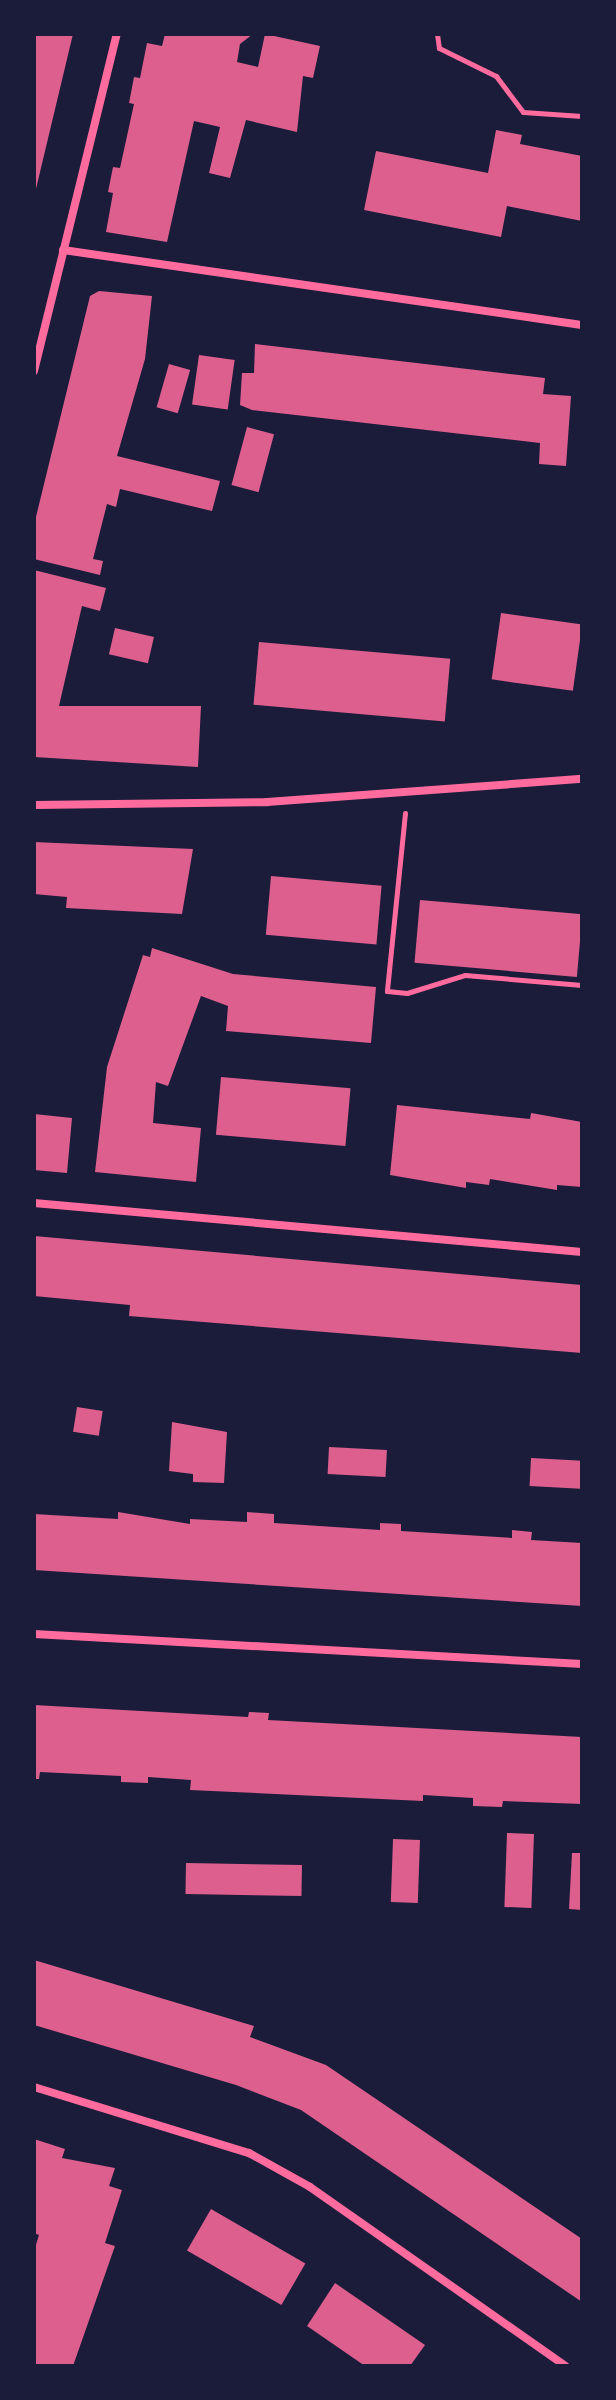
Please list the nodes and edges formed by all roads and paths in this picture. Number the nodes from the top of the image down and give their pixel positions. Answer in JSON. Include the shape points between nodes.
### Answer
{"nodes":[{"id":1,"x":117,"y":34,"type":"edge"},
{"id":2,"x":437,"y":34,"type":"edge"},
{"id":3,"x":582,"y":116,"type":"edge"},
{"id":4,"x":63,"y":250,"type":"junction"},
{"id":5,"x":582,"y":325,"type":"edge"},
{"id":6,"x":34,"y":371,"type":"edge"},
{"id":7,"x":582,"y":779,"type":"edge"},
{"id":8,"x":407,"y":792,"type":"junction"},
{"id":9,"x":34,"y":805,"type":"edge"},
{"id":10,"x":582,"y":985,"type":"edge"},
{"id":11,"x":34,"y":1203,"type":"edge"},
{"id":12,"x":582,"y":1252,"type":"edge"},
{"id":13,"x":34,"y":1634,"type":"edge"},
{"id":14,"x":582,"y":1664,"type":"edge"},
{"id":15,"x":34,"y":2087,"type":"edge"},
{"id":16,"x":566,"y":2366,"type":"edge"}],
"edges":[{"from":1,"to":4,"type":"street"},
{"from":2,"to":3,"type":"path","via":[[439,48],[496,76],[523,112]]},
{"from":4,"to":5,"type":"street"},
{"from":4,"to":6,"type":"street"},
{"from":7,"to":8,"type":"street"},
{"from":8,"to":9,"type":"street","via":[[267,802]]},
{"from":8,"to":10,"type":"path","via":[[387,991],[407,993],[465,975]]},
{"from":11,"to":12,"type":"street"},
{"from":13,"to":14,"type":"street"},
{"from":15,"to":16,"type":"street","via":[[249,2153],[310,2187]]}]}
